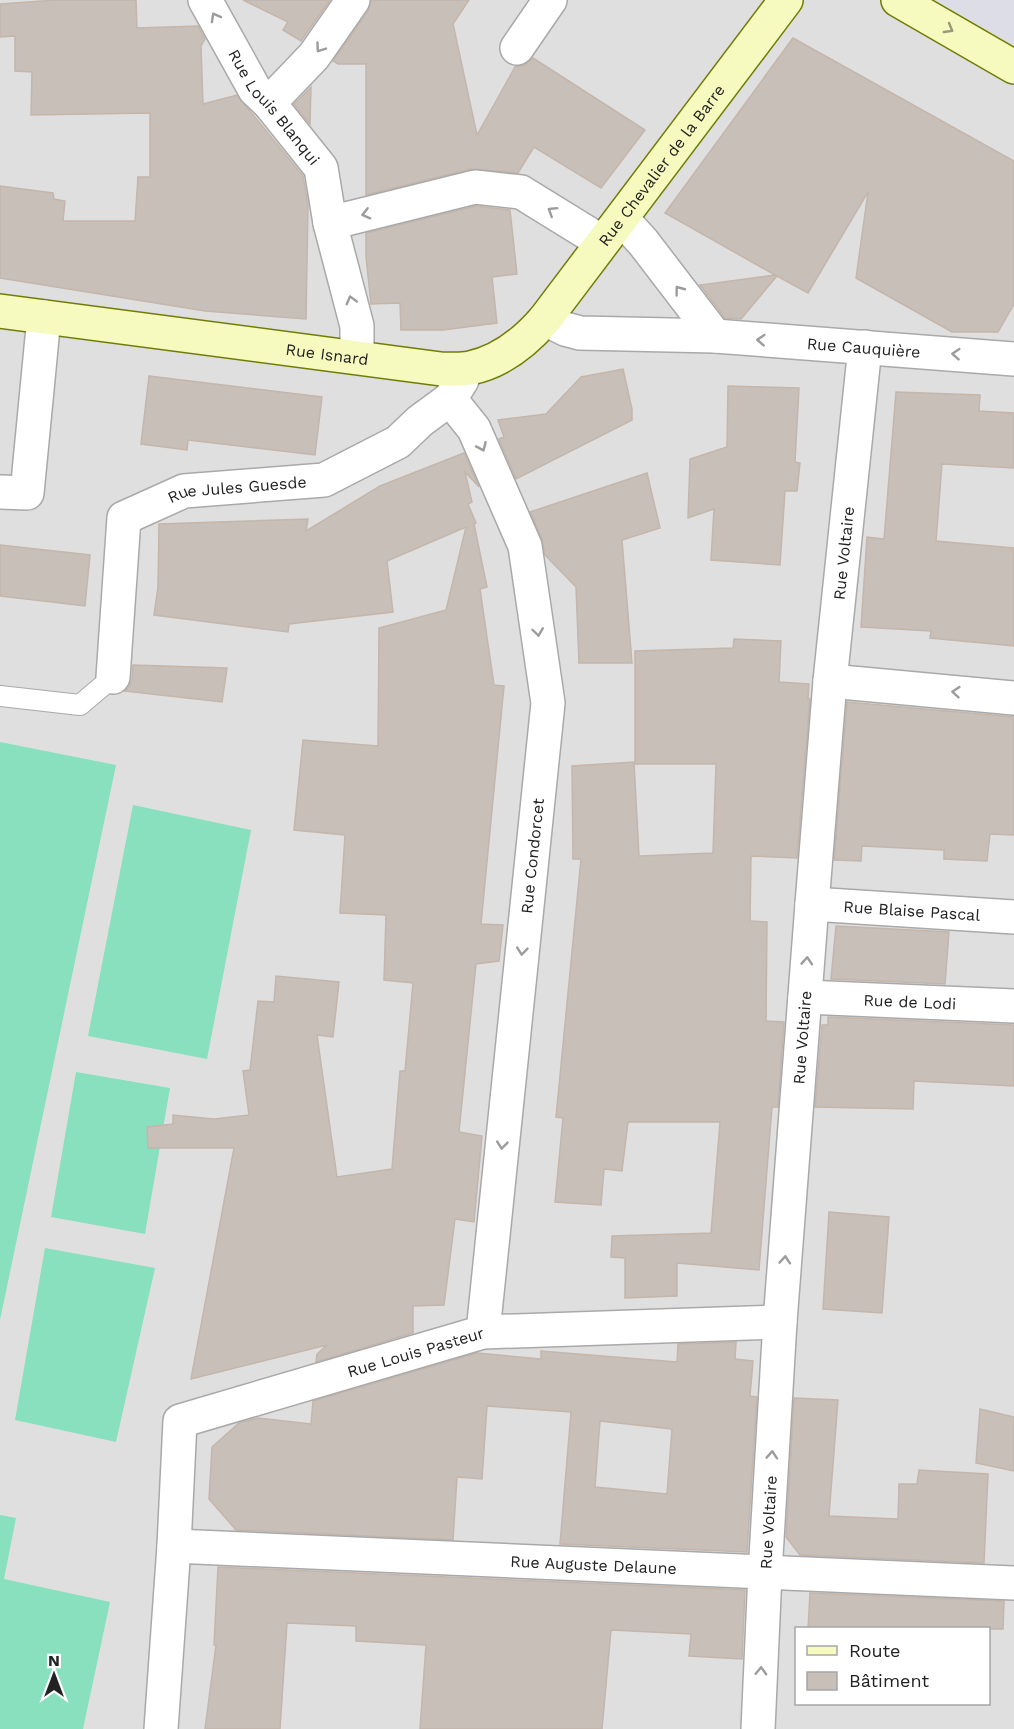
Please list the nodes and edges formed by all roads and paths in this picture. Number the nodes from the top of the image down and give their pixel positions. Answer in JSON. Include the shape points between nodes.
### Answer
{"nodes":[{"id":1,"x":205,"y":0,"type":"edge"},
{"id":2,"x":353,"y":0,"type":"edge"},
{"id":3,"x":550,"y":0,"type":"edge"},
{"id":4,"x":786,"y":0,"type":"edge"},
{"id":5,"x":898,"y":0,"type":"edge"},
{"id":6,"x":517,"y":48,"type":"dead end"},
{"id":7,"x":1014,"y":67,"type":"edge"},
{"id":8,"x":269,"y":103,"type":"junction"},
{"id":9,"x":330,"y":222,"type":"junction"},
{"id":10,"x":612,"y":231,"type":"junction"},
{"id":11,"x":0,"y":311,"type":"edge"},
{"id":12,"x":44,"y":317,"type":"junction"},
{"id":13,"x":545,"y":319,"type":"junction"},
{"id":14,"x":715,"y":336,"type":"junction"},
{"id":15,"x":865,"y":348,"type":"junction"},
{"id":16,"x":357,"y":357,"type":"junction"},
{"id":17,"x":1014,"y":359,"type":"edge"},
{"id":18,"x":470,"y":368,"type":"junction"},
{"id":19,"x":450,"y":399,"type":"junction"},
{"id":20,"x":0,"y":492,"type":"edge"},
{"id":21,"x":113,"y":677,"type":"joint"},
{"id":22,"x":830,"y":681,"type":"junction"},
{"id":23,"x":0,"y":696,"type":"edge"},
{"id":24,"x":1014,"y":698,"type":"edge"},
{"id":25,"x":812,"y":904,"type":"junction"},
{"id":26,"x":1014,"y":917,"type":"edge"},
{"id":27,"x":805,"y":997,"type":"junction"},
{"id":28,"x":1014,"y":1006,"type":"edge"},
{"id":29,"x":780,"y":1322,"type":"junction"},
{"id":30,"x":483,"y":1332,"type":"junction"},
{"id":31,"x":174,"y":1546,"type":"junction"},
{"id":32,"x":765,"y":1573,"type":"junction"},
{"id":33,"x":1014,"y":1583,"type":"edge"},
{"id":34,"x":161,"y":1729,"type":"edge"},
{"id":35,"x":758,"y":1729,"type":"edge"}],
"edges":[{"from":8,"to":1,"type":"street","name":"Rue Louis Blanqui","one_way":true,"via":[[255,90]]},
{"from":2,"to":8,"type":"street","one_way":true,"via":[[314,56]]},
{"from":3,"to":6,"type":"street"},
{"from":4,"to":10,"type":"street","name":"Rue Chevalier de la Barre"},
{"from":5,"to":7,"type":"street","one_way":true},
{"from":8,"to":9,"type":"street","name":"Rue Louis Blanqui","via":[[321,168]]},
{"from":10,"to":9,"type":"street","name":"Rue Chevalier de la Barre","one_way":true,"via":[[521,192],[475,187]]},
{"from":16,"to":9,"type":"street","name":"Rue Louis Blanqui","one_way":true,"via":[[357,326]]},
{"from":10,"to":13,"type":"street","name":"Rue Isnard"},
{"from":14,"to":10,"type":"street","one_way":true,"via":[[643,242]]},
{"from":11,"to":12,"type":"street","name":"Rue Isnard"},
{"from":12,"to":16,"type":"street","name":"Rue Isnard"},
{"from":12,"to":20,"type":"street","via":[[27,494]]},
{"from":13,"to":14,"type":"street","name":"Rue Cauquière","via":[[580,333]]},
{"from":13,"to":18,"type":"street","name":"Rue Isnard","via":[[531,336],[500,357]]},
{"from":15,"to":14,"type":"street","name":"Rue Cauquière","one_way":true},
{"from":17,"to":15,"type":"street","name":"Rue Cauquière","one_way":true},
{"from":15,"to":22,"type":"street","name":"Rue Voltaire"},
{"from":16,"to":18,"type":"street","name":"Rue Isnard","via":[[441,369]]},
{"from":18,"to":19,"type":"street","name":"Rue Jules Guesde"},
{"from":19,"to":21,"type":"street","name":"Rue Jules Guesde","via":[[398,442],[324,480],[184,491],[124,518]]},
{"from":19,"to":30,"type":"street","name":"Rue Condorcet","one_way":true,"via":[[474,429],[525,546],[548,703]]},
{"from":21,"to":23,"type":"lane","via":[[80,705]]},
{"from":24,"to":22,"type":"street","one_way":true},
{"from":22,"to":25,"type":"street","name":"Rue Voltaire"},
{"from":25,"to":26,"type":"street","name":"Rue Blaise Pascal"},
{"from":27,"to":25,"type":"street","name":"Rue Voltaire","one_way":true},
{"from":27,"to":28,"type":"street","name":"Rue de Lodi"},
{"from":29,"to":27,"type":"street","name":"Rue Voltaire","one_way":true},
{"from":29,"to":30,"type":"street","name":"Rue Louis Pasteur"},
{"from":32,"to":29,"type":"street","name":"Rue Voltaire","one_way":true},
{"from":30,"to":31,"type":"street","name":"Rue Louis Pasteur","via":[[180,1421]]},
{"from":31,"to":32,"type":"street","name":"Rue Auguste Delaune"},
{"from":31,"to":34,"type":"street"},
{"from":32,"to":33,"type":"street","name":"Rue Auguste Delaune"},
{"from":35,"to":32,"type":"street","name":"Rue Voltaire","one_way":true}]}
